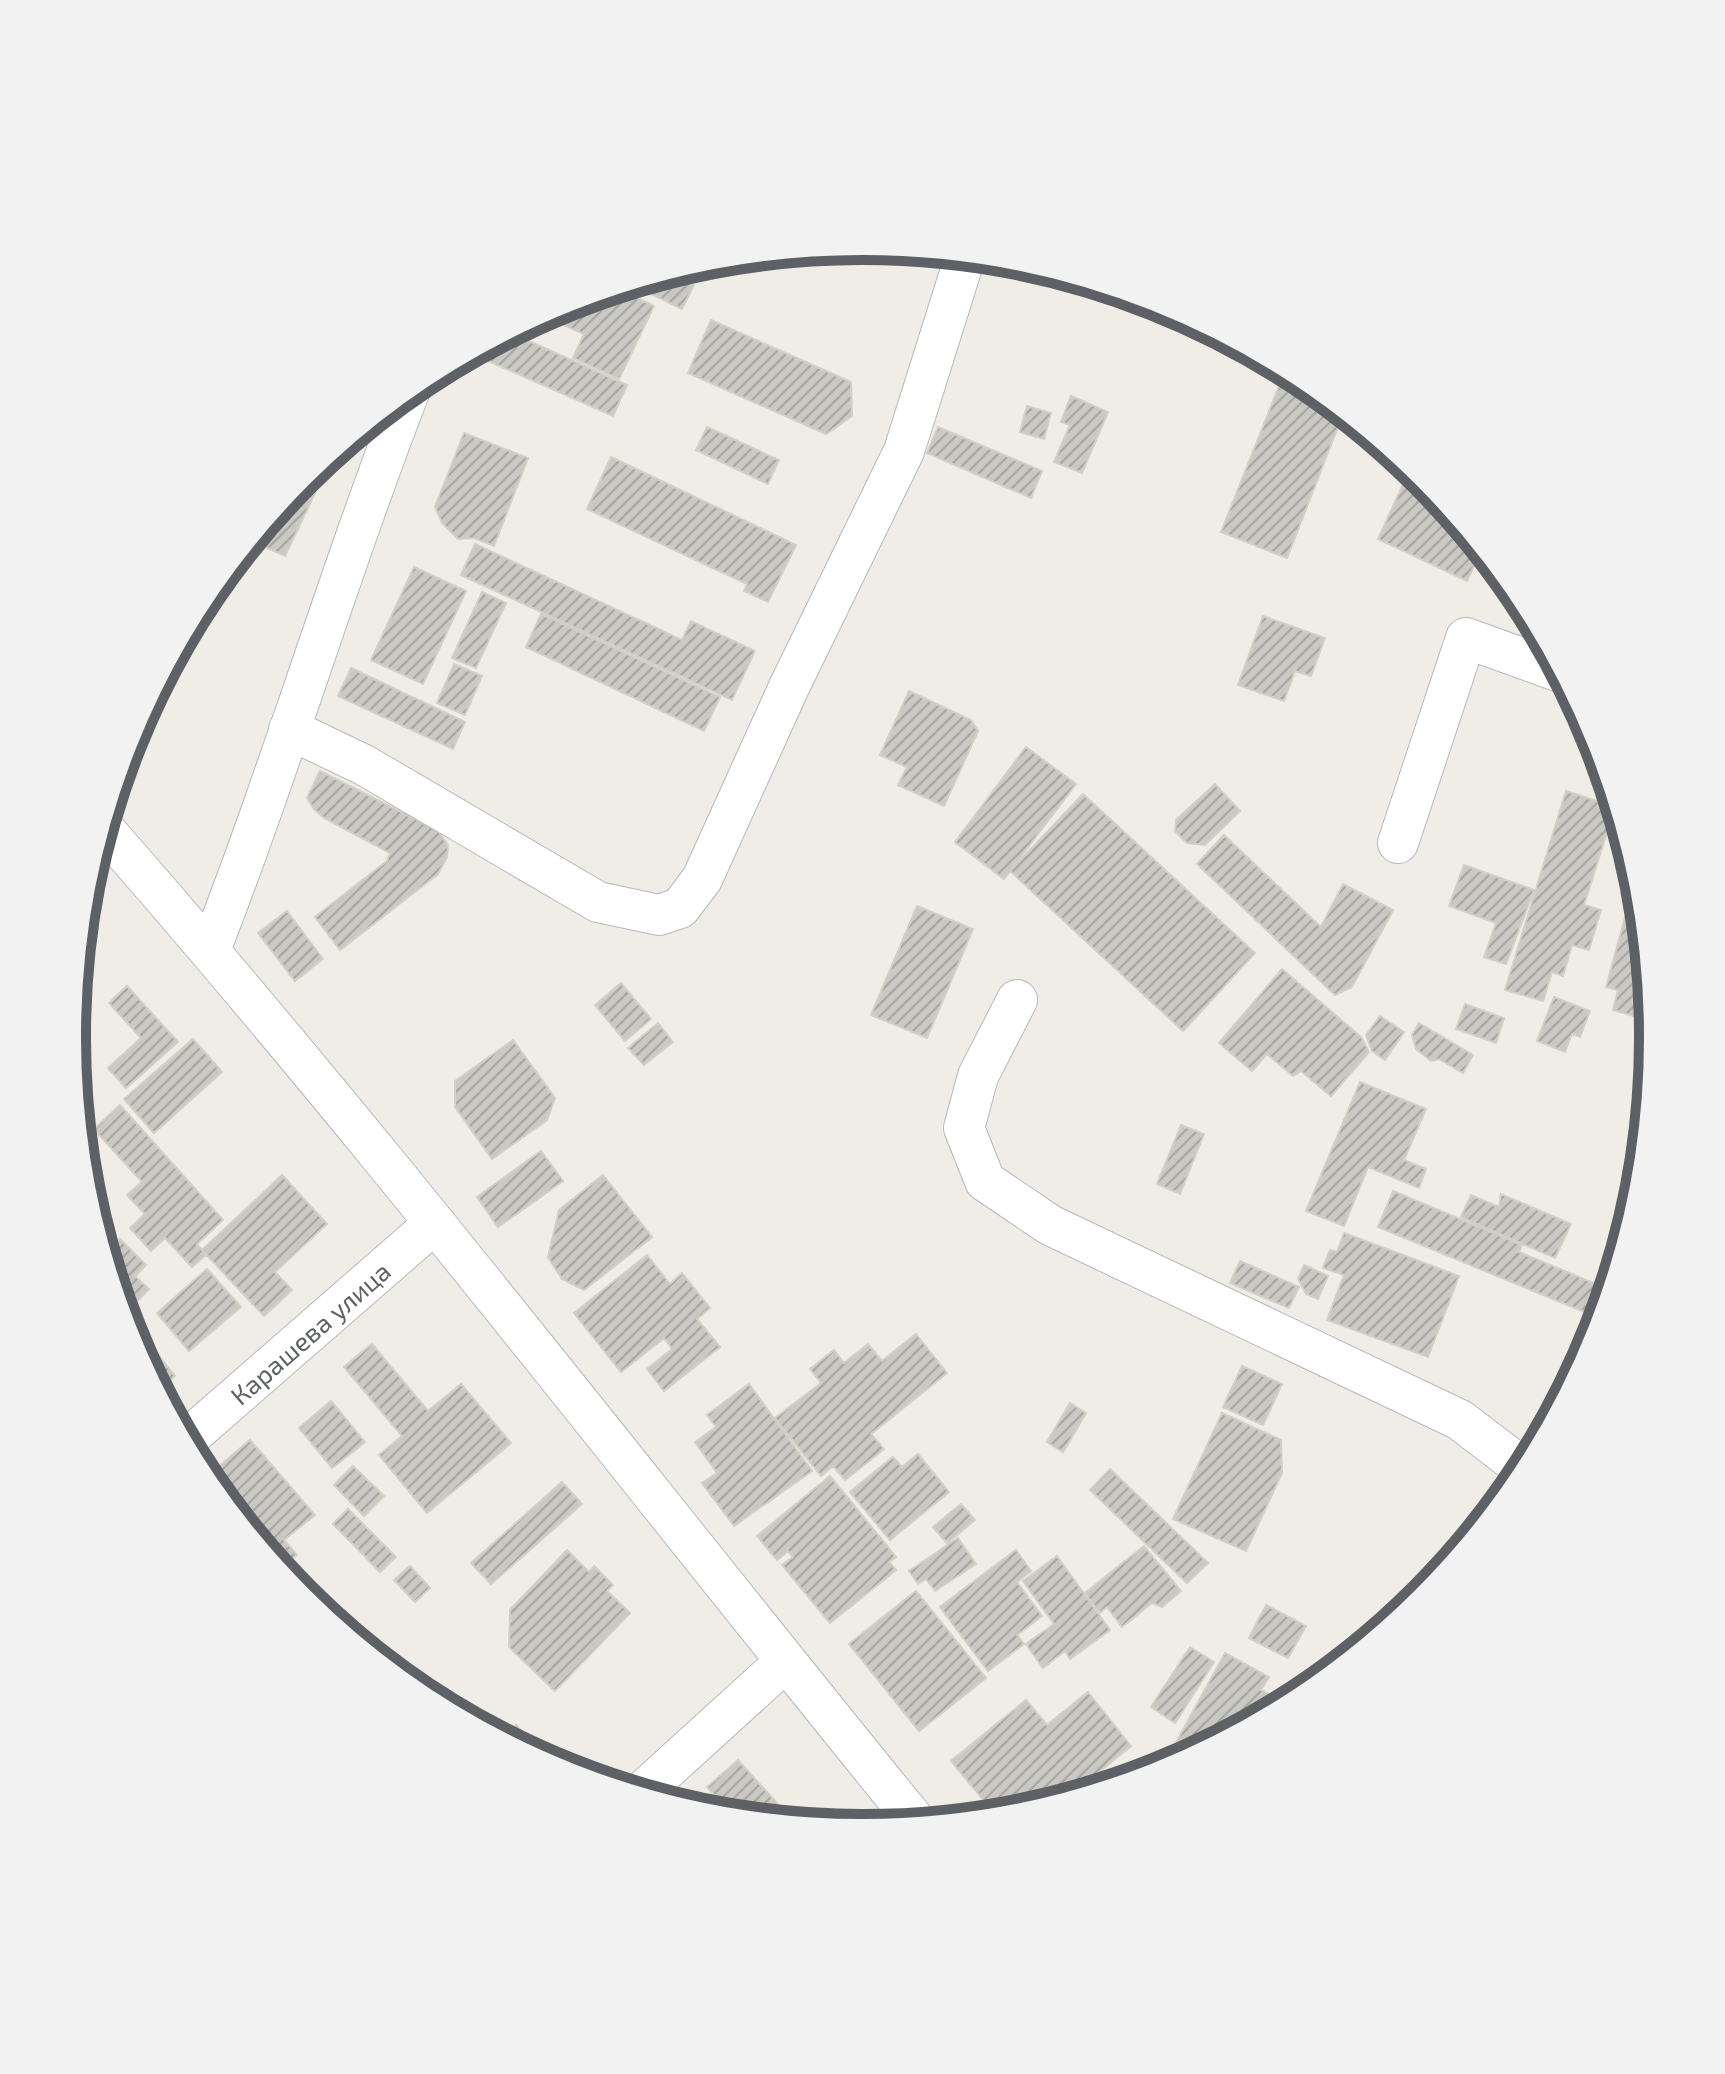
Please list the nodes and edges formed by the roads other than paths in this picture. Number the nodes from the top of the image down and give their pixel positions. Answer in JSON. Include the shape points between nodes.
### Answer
{"nodes":[{"id":1,"x":962,"y":267,"type":"edge"},
{"id":2,"x":401,"y":413,"type":"edge"},
{"id":3,"x":1544,"y":666,"type":"edge"},
{"id":4,"x":289,"y":729,"type":"junction"},
{"id":5,"x":112,"y":838,"type":"edge"},
{"id":6,"x":1398,"y":843,"type":"dead end"},
{"id":7,"x":210,"y":950,"type":"junction"},
{"id":8,"x":1017,"y":1000,"type":"dead end"},
{"id":9,"x":435,"y":1223,"type":"junction"},
{"id":10,"x":195,"y":1432,"type":"edge"},
{"id":11,"x":1513,"y":1460,"type":"edge"},
{"id":12,"x":785,"y":1662,"type":"junction"},
{"id":13,"x":651,"y":1784,"type":"edge"},
{"id":14,"x":908,"y":1812,"type":"edge"}],
"edges":[{"from":1,"to":4,"type":"street","via":[[904,451],[702,879],[680,908],[659,915],[598,902],[364,765]]},
{"from":2,"to":4,"type":"street"},
{"from":3,"to":6,"type":"street","via":[[1466,638]]},
{"from":4,"to":7,"type":"street"},
{"from":5,"to":7,"type":"street"},
{"from":7,"to":9,"type":"street"},
{"from":8,"to":11,"type":"street","via":[[978,1076],[964,1128],[985,1181],[1050,1225],[1460,1420]]},
{"from":9,"to":10,"type":"street","name":"Карашева улица"},
{"from":9,"to":12,"type":"street"},
{"from":12,"to":13,"type":"street"},
{"from":12,"to":14,"type":"street"}]}
